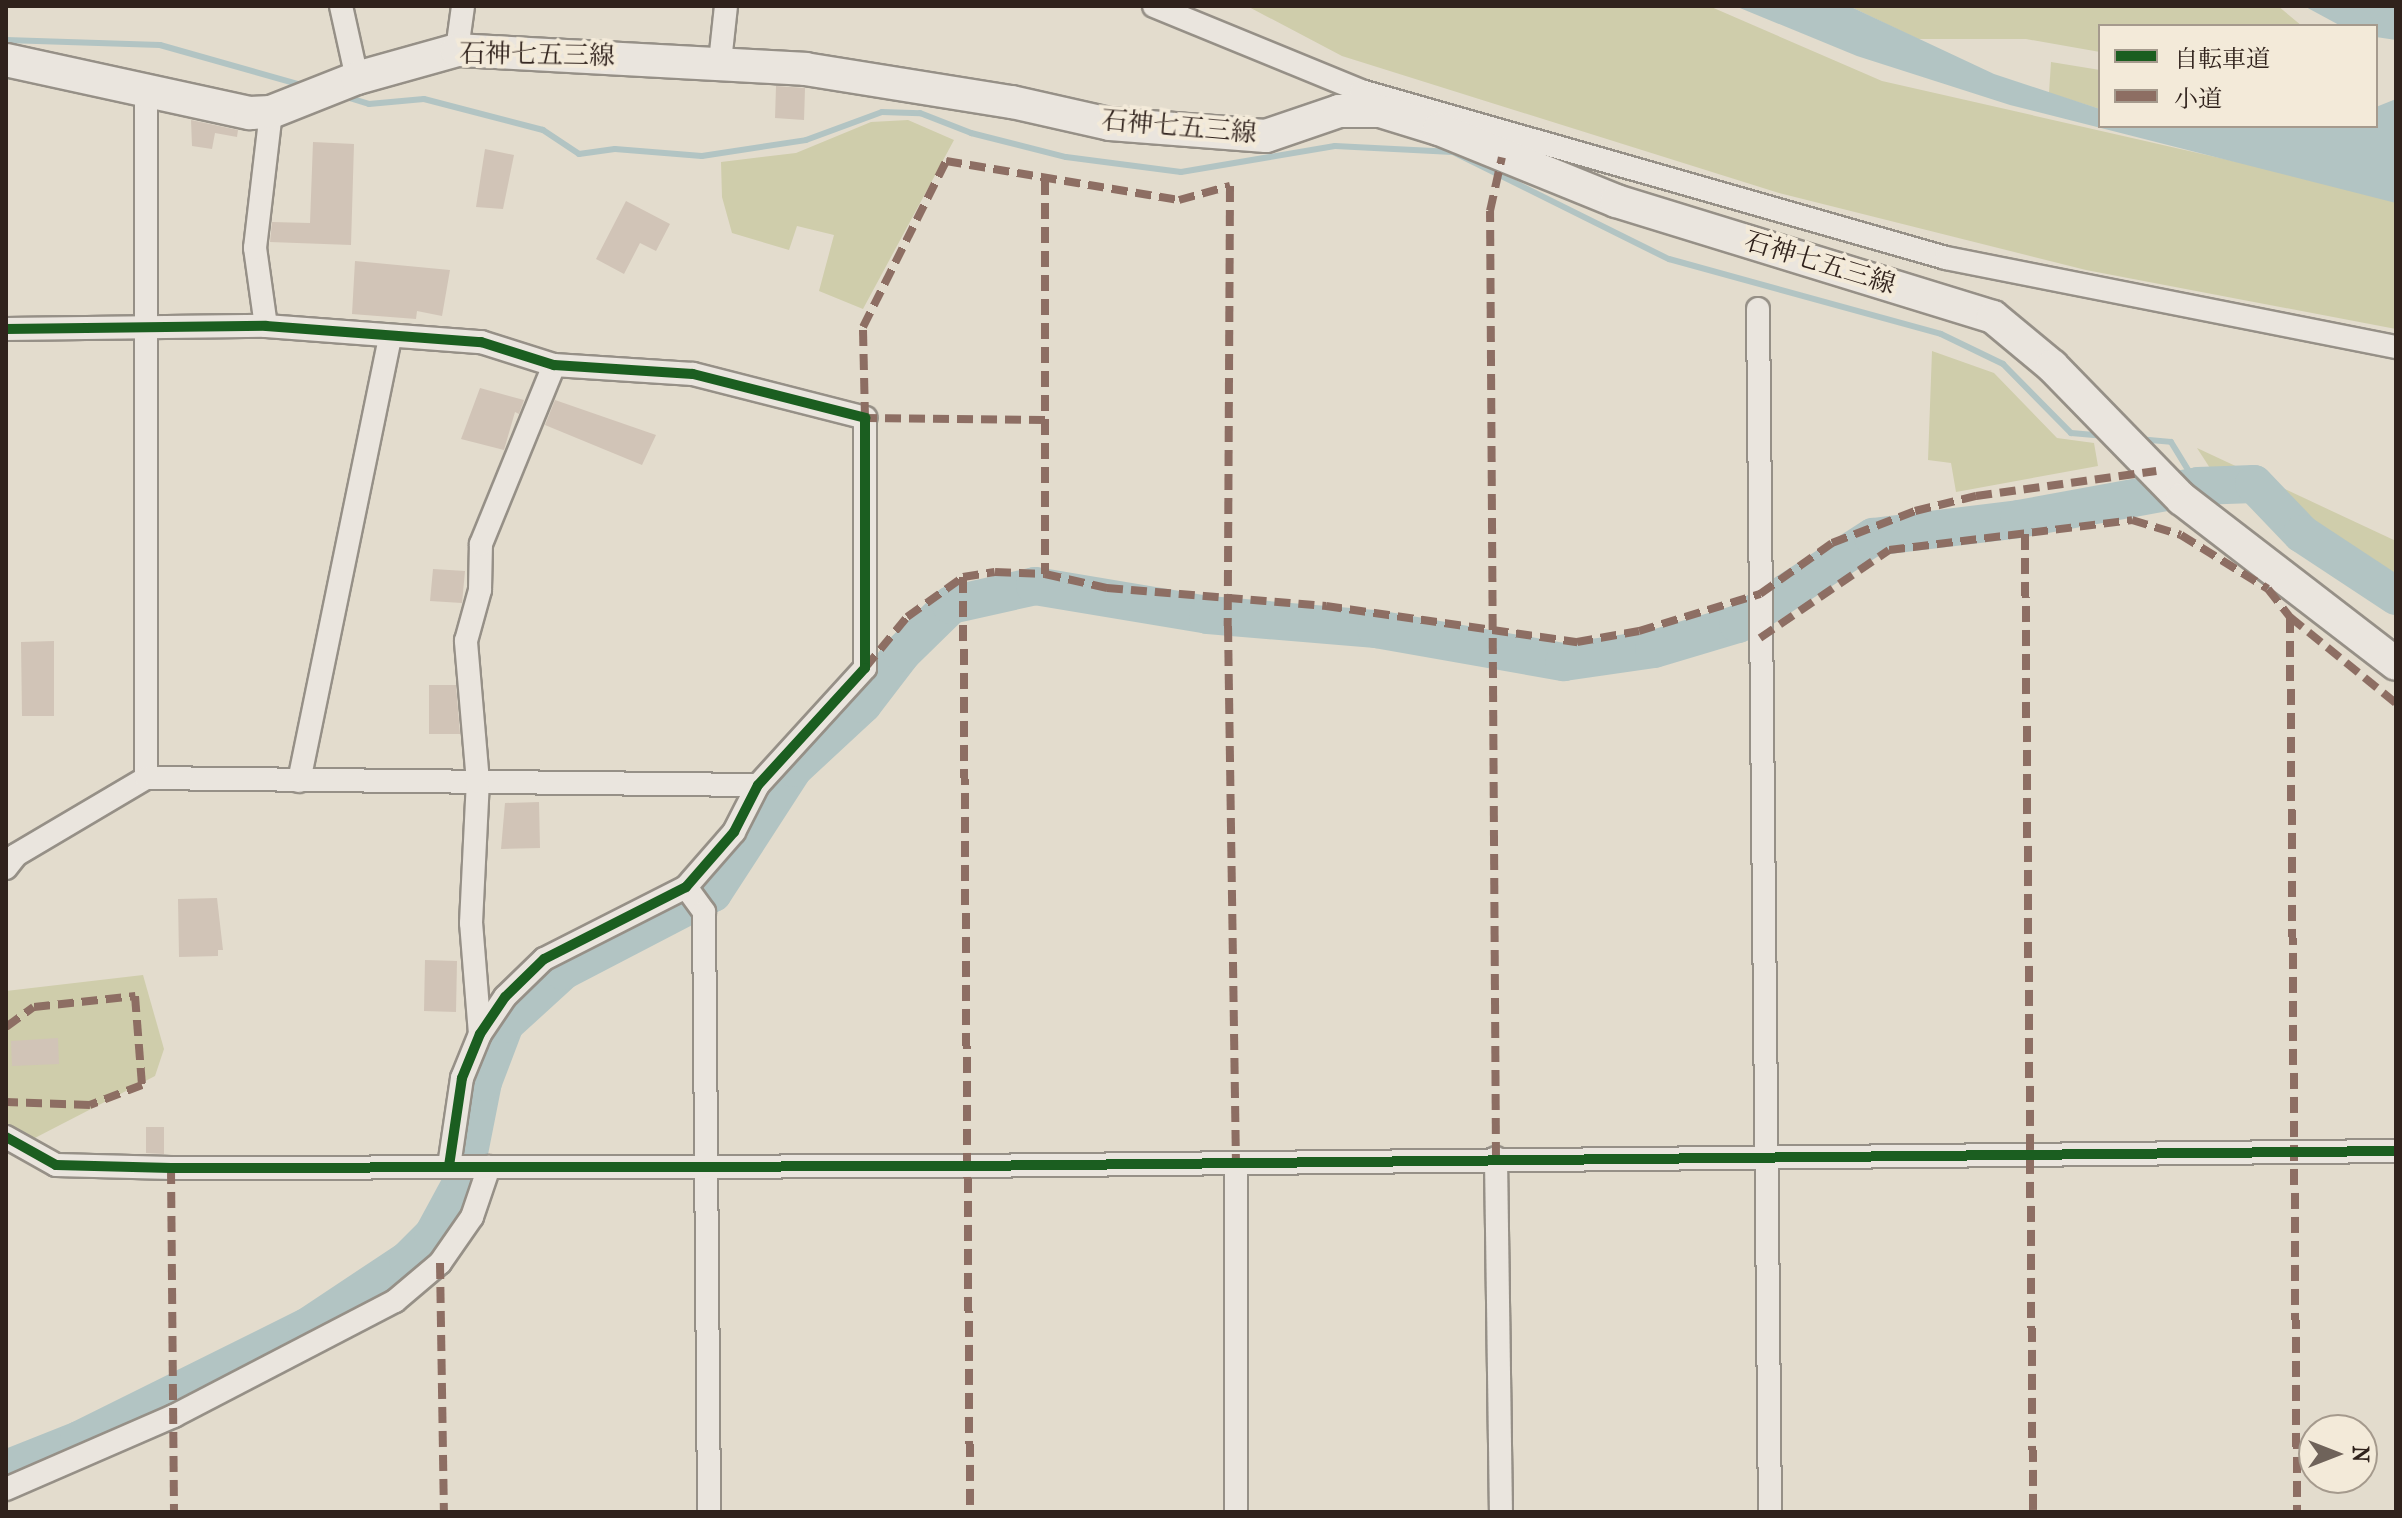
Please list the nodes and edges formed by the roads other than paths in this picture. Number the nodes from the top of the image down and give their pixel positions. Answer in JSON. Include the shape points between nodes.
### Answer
{"nodes":[{"id":1,"x":341,"y":6,"type":"edge"},
{"id":2,"x":463,"y":6,"type":"edge"},
{"id":3,"x":726,"y":6,"type":"edge"},
{"id":4,"x":1154,"y":6,"type":"edge"},
{"id":5,"x":457,"y":50,"type":"junction"},
{"id":6,"x":6,"y":60,"type":"edge"},
{"id":7,"x":720,"y":62,"type":"junction"},
{"id":8,"x":357,"y":78,"type":"junction"},
{"id":9,"x":146,"y":91,"type":"junction"},
{"id":10,"x":271,"y":112,"type":"junction"},
{"id":11,"x":1758,"y":309,"type":"dead end"},
{"id":12,"x":266,"y":326,"type":"junction"},
{"id":13,"x":146,"y":327,"type":"junction"},
{"id":14,"x":6,"y":329,"type":"edge"},
{"id":15,"x":390,"y":336,"type":"junction"},
{"id":16,"x":2396,"y":347,"type":"edge"},
{"id":17,"x":554,"y":365,"type":"junction"},
{"id":18,"x":2396,"y":664,"type":"edge"},
{"id":19,"x":146,"y":778,"type":"junction"},
{"id":20,"x":299,"y":781,"type":"junction"},
{"id":21,"x":478,"y":782,"type":"junction"},
{"id":22,"x":758,"y":785,"type":"junction"},
{"id":23,"x":6,"y":868,"type":"edge"},
{"id":24,"x":688,"y":889,"type":"junction"},
{"id":25,"x":480,"y":1034,"type":"junction"},
{"id":26,"x":6,"y":1137,"type":"edge"},
{"id":27,"x":2396,"y":1151,"type":"edge"},
{"id":28,"x":1768,"y":1154,"type":"junction"},
{"id":29,"x":1496,"y":1158,"type":"junction"},
{"id":30,"x":705,"y":1163,"type":"junction"},
{"id":31,"x":1236,"y":1163,"type":"junction"},
{"id":32,"x":449,"y":1166,"type":"junction"},
{"id":33,"x":489,"y":1167,"type":"junction"},
{"id":34,"x":6,"y":1489,"type":"edge"},
{"id":35,"x":709,"y":1512,"type":"edge"},
{"id":36,"x":1236,"y":1512,"type":"edge"},
{"id":37,"x":1501,"y":1512,"type":"edge"},
{"id":38,"x":1770,"y":1512,"type":"edge"}],
"edges":[{"from":1,"to":8,"type":"street"},
{"from":2,"to":5,"type":"street"},
{"from":3,"to":7,"type":"street"},
{"from":4,"to":16,"type":"street","via":[[1361,91],[1946,258]]},
{"from":5,"to":7,"type":"main road","name":"石神七五三線"},
{"from":5,"to":8,"type":"main road","name":"石神七五三線"},
{"from":6,"to":9,"type":"main road","name":"石神七五三線"},
{"from":7,"to":18,"type":"main road","name":"石神七五三線","via":[[805,69],[1012,102],[1110,124],[1266,136],[1339,111],[1380,111],[1439,129],[1616,201],[1993,317],[2052,366],[2182,499]]},
{"from":8,"to":10,"type":"main road","name":"石神七五三線"},
{"from":9,"to":10,"type":"main road","name":"石神七五三線","via":[[250,113]]},
{"from":9,"to":13,"type":"street"},
{"from":10,"to":12,"type":"street","via":[[255,248]]},
{"from":11,"to":28,"type":"street"},
{"from":12,"to":13,"type":"street"},
{"from":12,"to":15,"type":"street"},
{"from":13,"to":14,"type":"street"},
{"from":13,"to":19,"type":"street"},
{"from":15,"to":17,"type":"street","via":[[481,342]]},
{"from":15,"to":20,"type":"street"},
{"from":17,"to":21,"type":"street","via":[[481,544],[480,590],[466,641]]},
{"from":17,"to":22,"type":"street","via":[[693,374],[865,418],[865,668]]},
{"from":19,"to":20,"type":"street"},
{"from":19,"to":23,"type":"street","via":[[16,855]]},
{"from":20,"to":21,"type":"street"},
{"from":21,"to":22,"type":"street"},
{"from":21,"to":25,"type":"street","via":[[471,923]]},
{"from":22,"to":24,"type":"street","via":[[734,832]]},
{"from":24,"to":25,"type":"street","via":[[544,959],[505,997]]},
{"from":24,"to":30,"type":"street","via":[[704,912]]},
{"from":25,"to":32,"type":"street","via":[[462,1078]]},
{"from":26,"to":32,"type":"street","via":[[56,1165]]},
{"from":27,"to":28,"type":"street"},
{"from":28,"to":29,"type":"street"},
{"from":28,"to":38,"type":"street"},
{"from":29,"to":31,"type":"street"},
{"from":29,"to":37,"type":"street"},
{"from":30,"to":31,"type":"street"},
{"from":30,"to":33,"type":"street"},
{"from":30,"to":35,"type":"street"},
{"from":31,"to":36,"type":"street"},
{"from":32,"to":33,"type":"street"},
{"from":33,"to":34,"type":"street","via":[[472,1217],[440,1263],[395,1301],[174,1416]]}]}
